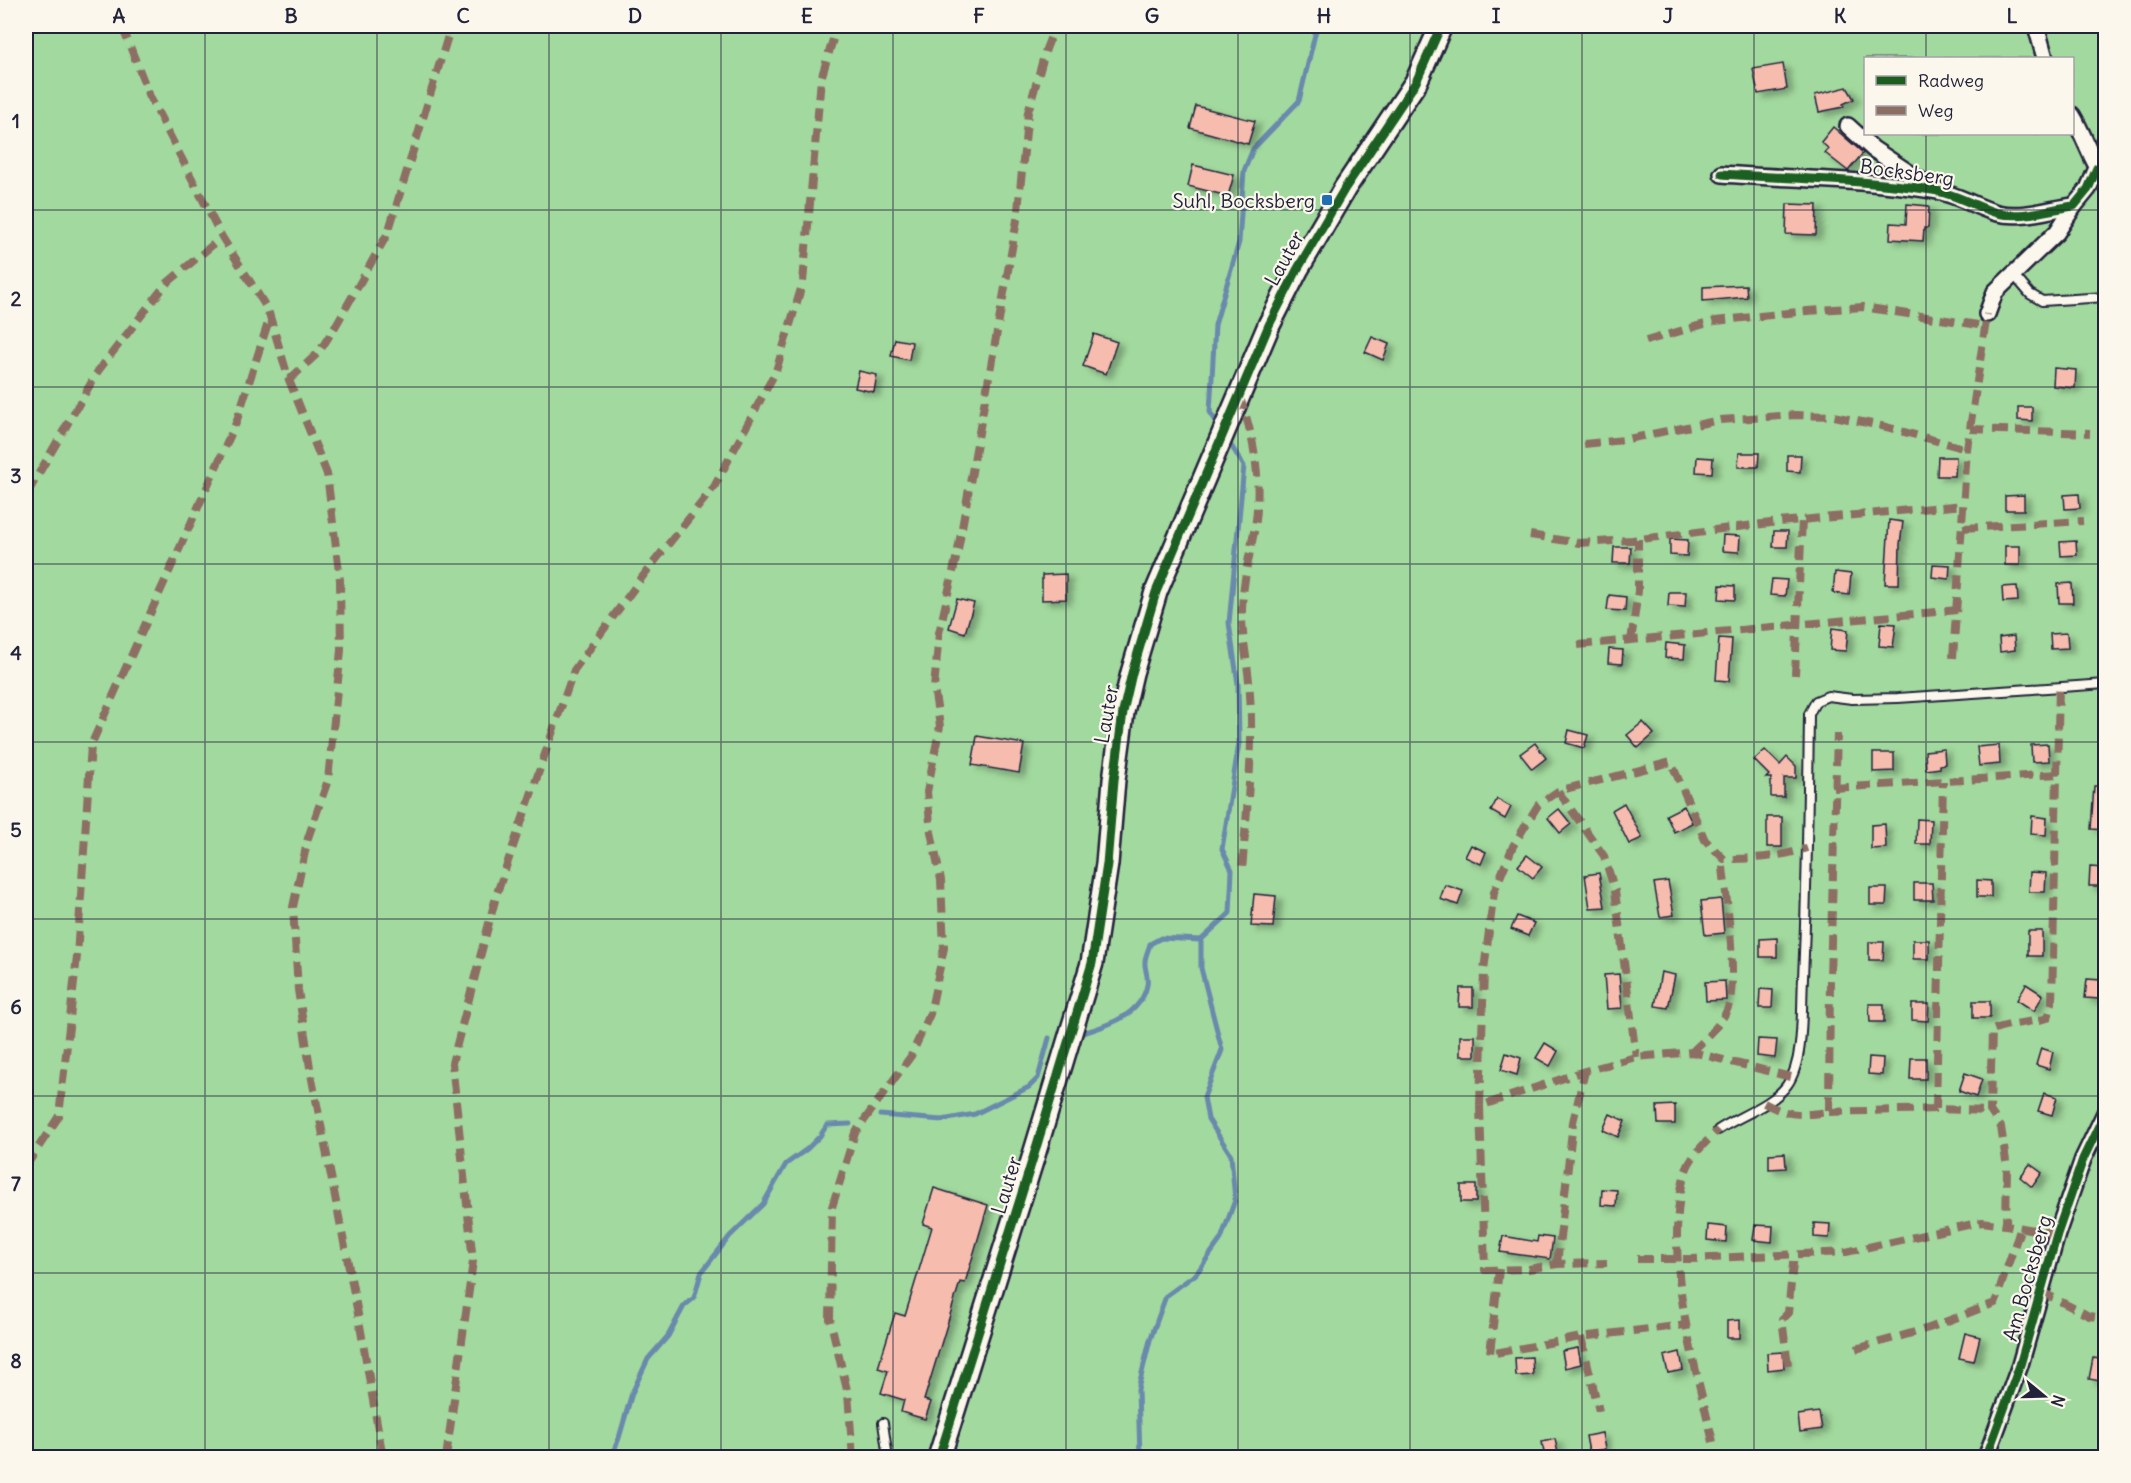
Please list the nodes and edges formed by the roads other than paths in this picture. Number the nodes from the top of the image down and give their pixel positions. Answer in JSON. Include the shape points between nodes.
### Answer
{"nodes":[{"id":1,"x":1441,"y":26,"type":"edge"},
{"id":2,"x":2036,"y":26,"type":"edge"},
{"id":3,"x":2045,"y":57,"type":"edge"},
{"id":4,"x":2074,"y":117,"type":"edge"},
{"id":5,"x":1848,"y":126,"type":"dead end"},
{"id":6,"x":1722,"y":174,"type":"dead end"},
{"id":7,"x":2101,"y":175,"type":"edge"},
{"id":8,"x":1934,"y":190,"type":"junction"},
{"id":9,"x":2074,"y":206,"type":"junction"},
{"id":10,"x":2013,"y":273,"type":"junction"},
{"id":11,"x":2106,"y":297,"type":"edge"},
{"id":12,"x":1987,"y":314,"type":"dead end"},
{"id":13,"x":2106,"y":684,"type":"edge"},
{"id":14,"x":2106,"y":1110,"type":"edge"},
{"id":15,"x":1718,"y":1130,"type":"dead end"},
{"id":16,"x":883,"y":1423,"type":"dead end"},
{"id":17,"x":888,"y":1458,"type":"edge"},
{"id":18,"x":939,"y":1458,"type":"edge"},
{"id":19,"x":1986,"y":1458,"type":"edge"}],
"edges":[{"from":1,"to":18,"type":"street","name":"Lauter","via":[[1416,82],[1344,188],[1269,325],[1156,591],[1123,712],[1092,963]]},
{"from":2,"to":3,"type":"street"},
{"from":4,"to":7,"type":"street"},
{"from":5,"to":8,"type":"street","name":"Bocksberg","via":[[1873,149]]},
{"from":6,"to":8,"type":"street","name":"Bocksberg"},
{"from":7,"to":9,"type":"street"},
{"from":8,"to":9,"type":"street","name":"Bocksberg","via":[[1997,213],[2025,215]]},
{"from":9,"to":10,"type":"street","via":[[2057,232]]},
{"from":10,"to":11,"type":"lane","via":[[2030,294],[2042,301]]},
{"from":10,"to":12,"type":"street","via":[[1995,292]]},
{"from":13,"to":15,"type":"lane","via":[[1898,698],[1828,696],[1816,700],[1809,714],[1806,916],[1795,1070],[1774,1098]]},
{"from":14,"to":19,"type":"street","name":"Am Bocksberg","via":[[2083,1159],[2053,1244],[2020,1365]]},
{"from":16,"to":17,"type":"lane"}]}
